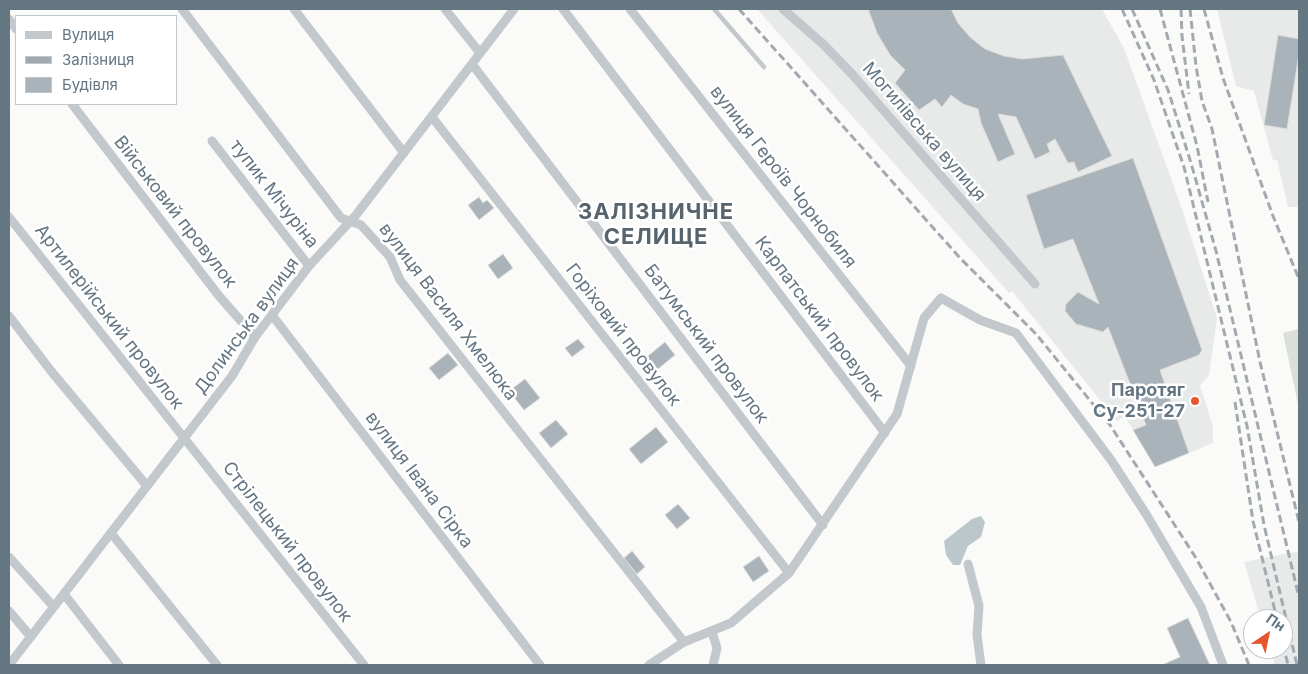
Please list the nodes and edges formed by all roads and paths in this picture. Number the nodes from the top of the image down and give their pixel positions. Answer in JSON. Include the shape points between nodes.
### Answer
{"nodes":[{"id":1,"x":182,"y":9,"type":"edge"},
{"id":2,"x":294,"y":9,"type":"edge"},
{"id":3,"x":445,"y":9,"type":"edge"},
{"id":4,"x":514,"y":9,"type":"edge"},
{"id":5,"x":563,"y":9,"type":"edge"},
{"id":6,"x":630,"y":9,"type":"edge"},
{"id":7,"x":714,"y":9,"type":"edge"},
{"id":8,"x":783,"y":9,"type":"edge"},
{"id":9,"x":480,"y":54,"type":"junction"},
{"id":10,"x":472,"y":64,"type":"junction"},
{"id":11,"x":764,"y":67,"type":"dead end"},
{"id":12,"x":73,"y":105,"type":"edge"},
{"id":13,"x":432,"y":117,"type":"junction"},
{"id":14,"x":212,"y":141,"type":"dead end"},
{"id":15,"x":404,"y":153,"type":"junction"},
{"id":16,"x":9,"y":217,"type":"edge"},
{"id":17,"x":351,"y":221,"type":"junction"},
{"id":18,"x":309,"y":266,"type":"junction"},
{"id":19,"x":1035,"y":284,"type":"dead end"},
{"id":20,"x":272,"y":315,"type":"junction"},
{"id":21,"x":9,"y":316,"type":"edge"},
{"id":22,"x":255,"y":337,"type":"junction"},
{"id":23,"x":911,"y":366,"type":"junction"},
{"id":24,"x":885,"y":433,"type":"junction"},
{"id":25,"x":184,"y":438,"type":"junction"},
{"id":26,"x":148,"y":486,"type":"junction"},
{"id":27,"x":823,"y":525,"type":"junction"},
{"id":28,"x":111,"y":533,"type":"junction"},
{"id":29,"x":9,"y":557,"type":"edge"},
{"id":30,"x":968,"y":564,"type":"dead end"},
{"id":31,"x":789,"y":573,"type":"junction"},
{"id":32,"x":64,"y":594,"type":"junction"},
{"id":33,"x":54,"y":607,"type":"junction"},
{"id":34,"x":9,"y":611,"type":"edge"},
{"id":35,"x":712,"y":632,"type":"junction"},
{"id":36,"x":31,"y":637,"type":"junction"},
{"id":37,"x":684,"y":642,"type":"junction"},
{"id":38,"x":9,"y":665,"type":"edge"},
{"id":39,"x":119,"y":665,"type":"edge"},
{"id":40,"x":217,"y":665,"type":"edge"},
{"id":41,"x":364,"y":665,"type":"edge"},
{"id":42,"x":540,"y":665,"type":"edge"},
{"id":43,"x":649,"y":665,"type":"edge"},
{"id":44,"x":713,"y":665,"type":"edge"},
{"id":45,"x":980,"y":665,"type":"edge"},
{"id":46,"x":1223,"y":665,"type":"edge"}],
"edges":[{"from":1,"to":17,"type":"street","name":"вулиця Василя Хмелюка","via":[[341,218]]},
{"from":2,"to":15,"type":"street"},
{"from":3,"to":9,"type":"street"},
{"from":4,"to":9,"type":"street","name":"Долинська вулиця"},
{"from":5,"to":24,"type":"street","name":"Карпатський провулок"},
{"from":6,"to":23,"type":"street","name":"вулиця Героїв Чорнобиля"},
{"from":7,"to":11,"type":"lane"},
{"from":8,"to":19,"type":"street","name":"Могилівська вулиця","via":[[852,74]]},
{"from":9,"to":10,"type":"street","name":"Долинська вулиця"},
{"from":10,"to":13,"type":"street","name":"Долинська вулиця"},
{"from":10,"to":27,"type":"street","name":"Батумський провулок"},
{"from":12,"to":22,"type":"street","name":"Військовий провулок","via":[[219,296]]},
{"from":13,"to":15,"type":"street","name":"Долинська вулиця"},
{"from":13,"to":31,"type":"street","name":"Горіховий провулок"},
{"from":14,"to":18,"type":"street","name":"тупик Мічуріна"},
{"from":15,"to":17,"type":"street","name":"Долинська вулиця"},
{"from":16,"to":25,"type":"street","name":"Артилерійський провулок"},
{"from":17,"to":18,"type":"street","name":"Долинська вулиця"},
{"from":17,"to":37,"type":"street","name":"вулиця Василя Хмелюка","via":[[361,225],[390,257],[400,280]]},
{"from":18,"to":20,"type":"street","name":"Долинська вулиця"},
{"from":20,"to":22,"type":"street","name":"Долинська вулиця"},
{"from":20,"to":42,"type":"street","name":"вулиця Івана Сірка"},
{"from":21,"to":26,"type":"street"},
{"from":22,"to":25,"type":"street","name":"Долинська вулиця","via":[[232,376]]},
{"from":23,"to":24,"type":"street","via":[[897,414]]},
{"from":23,"to":46,"type":"street","via":[[924,318],[941,298],[980,320],[1016,334],[1111,460],[1146,514],[1201,606]]},
{"from":24,"to":27,"type":"street"},
{"from":25,"to":26,"type":"street","name":"Долинська вулиця"},
{"from":25,"to":41,"type":"street","name":"Стрілецький провулок"},
{"from":26,"to":28,"type":"street","name":"Долинська вулиця"},
{"from":27,"to":31,"type":"street"},
{"from":28,"to":32,"type":"street","name":"Долинська вулиця"},
{"from":28,"to":40,"type":"street"},
{"from":29,"to":33,"type":"street"},
{"from":30,"to":45,"type":"street","via":[[979,606]]},
{"from":31,"to":35,"type":"street","via":[[731,623]]},
{"from":32,"to":33,"type":"street","name":"Долинська вулиця"},
{"from":32,"to":39,"type":"street"},
{"from":33,"to":36,"type":"street","name":"Долинська вулиця"},
{"from":34,"to":36,"type":"street"},
{"from":35,"to":37,"type":"street"},
{"from":35,"to":44,"type":"street","via":[[717,648]]},
{"from":36,"to":38,"type":"street","name":"Долинська вулиця"},
{"from":37,"to":43,"type":"street"}]}
